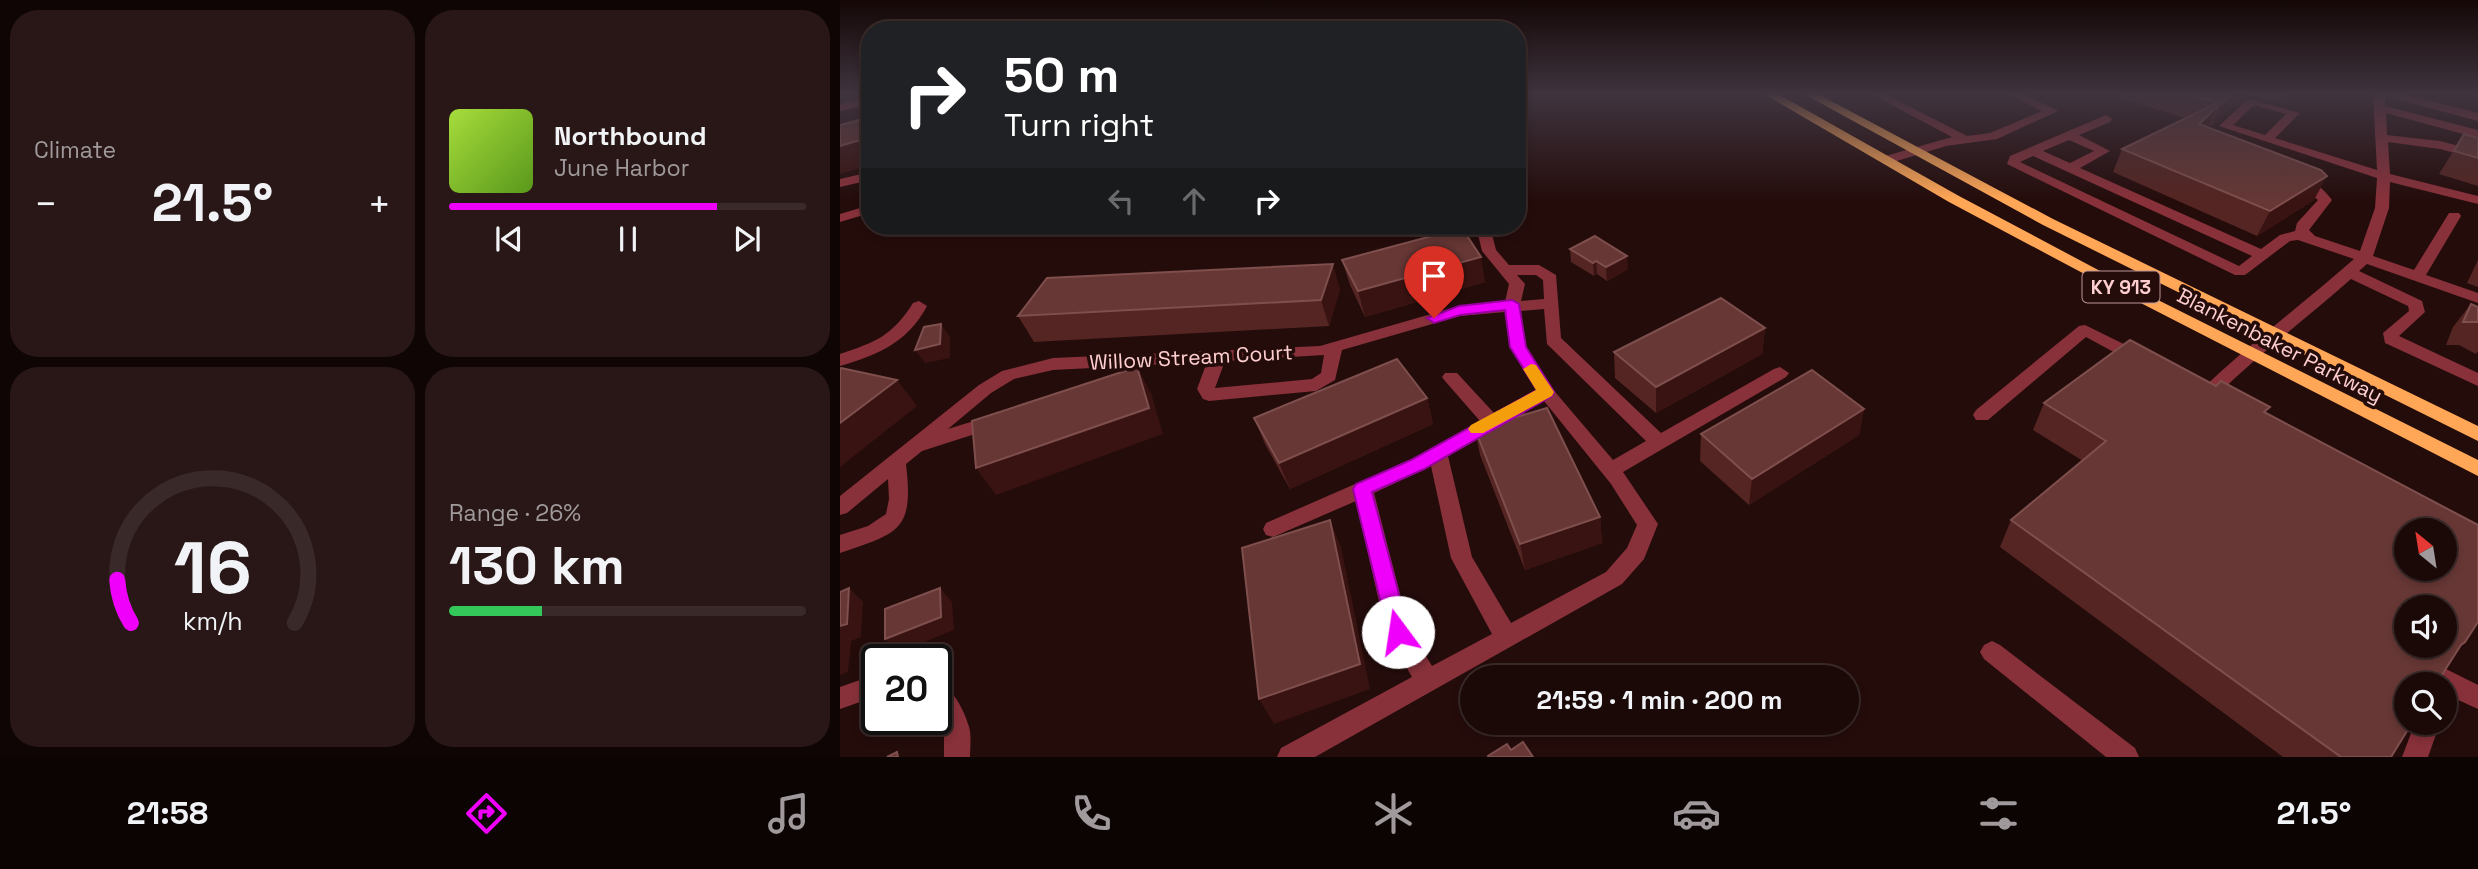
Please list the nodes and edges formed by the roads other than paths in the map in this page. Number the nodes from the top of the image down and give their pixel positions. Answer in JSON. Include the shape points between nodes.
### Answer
{"nodes":[{"id":1,"x":1833,"y":129,"type":"edge"},
{"id":2,"x":1875,"y":129,"type":"edge"},
{"id":3,"x":1945,"y":129,"type":"edge"},
{"id":4,"x":2009,"y":129,"type":"edge"},
{"id":5,"x":2082,"y":129,"type":"edge"},
{"id":6,"x":2235,"y":129,"type":"edge"},
{"id":7,"x":2277,"y":129,"type":"edge"},
{"id":8,"x":2381,"y":129,"type":"edge"},
{"id":9,"x":2069,"y":135,"type":"junction"},
{"id":10,"x":2381,"y":138,"type":"junction"},
{"id":11,"x":2267,"y":139,"type":"junction"},
{"id":12,"x":1966,"y":140,"type":"junction"},
{"id":13,"x":1913,"y":150,"type":"junction"},
{"id":14,"x":2033,"y":151,"type":"junction"},
{"id":15,"x":2478,"y":155,"type":"edge"},
{"id":16,"x":1887,"y":160,"type":"junction"},
{"id":17,"x":2069,"y":168,"type":"junction"},
{"id":18,"x":2384,"y":175,"type":"junction"},
{"id":19,"x":861,"y":178,"type":"edge"},
{"id":20,"x":2290,"y":178,"type":"edge"},
{"id":21,"x":840,"y":183,"type":"edge"},
{"id":22,"x":2478,"y":200,"type":"edge"},
{"id":23,"x":861,"y":210,"type":"edge"},
{"id":24,"x":840,"y":216,"type":"edge"},
{"id":25,"x":2454,"y":216,"type":"dead end"},
{"id":26,"x":1485,"y":235,"type":"edge"},
{"id":27,"x":2308,"y":236,"type":"junction"},
{"id":28,"x":2262,"y":256,"type":"junction"},
{"id":29,"x":2365,"y":258,"type":"junction"},
{"id":30,"x":1505,"y":270,"type":"junction"},
{"id":31,"x":2349,"y":272,"type":"junction"},
{"id":32,"x":2418,"y":276,"type":"junction"},
{"id":33,"x":2478,"y":298,"type":"edge"},
{"id":34,"x":1552,"y":303,"type":"junction"},
{"id":35,"x":1512,"y":304,"type":"junction"},
{"id":36,"x":919,"y":306,"type":"dead end"},
{"id":37,"x":2276,"y":336,"type":"junction"},
{"id":38,"x":1334,"y":347,"type":"junction"},
{"id":39,"x":2250,"y":353,"type":"junction"},
{"id":40,"x":1218,"y":356,"type":"junction"},
{"id":41,"x":1148,"y":359,"type":"junction"},
{"id":42,"x":840,"y":360,"type":"edge"},
{"id":43,"x":2158,"y":369,"type":"edge"},
{"id":44,"x":1780,"y":373,"type":"dead end"},
{"id":45,"x":1451,"y":377,"type":"dead end"},
{"id":46,"x":1117,"y":380,"type":"edge"},
{"id":47,"x":2478,"y":380,"type":"edge"},
{"id":48,"x":1546,"y":392,"type":"junction"},
{"id":49,"x":2231,"y":408,"type":"edge"},
{"id":50,"x":1015,"y":414,"type":"edge"},
{"id":51,"x":1982,"y":415,"type":"dead end"},
{"id":52,"x":1490,"y":422,"type":"junction"},
{"id":53,"x":2478,"y":434,"type":"edge"},
{"id":54,"x":1660,"y":442,"type":"junction"},
{"id":55,"x":914,"y":448,"type":"junction"},
{"id":56,"x":1437,"y":452,"type":"junction"},
{"id":57,"x":896,"y":462,"type":"junction"},
{"id":58,"x":2478,"y":469,"type":"edge"},
{"id":59,"x":1611,"y":470,"type":"junction"},
{"id":60,"x":1363,"y":489,"type":"junction"},
{"id":61,"x":840,"y":507,"type":"edge"},
{"id":62,"x":1273,"y":529,"type":"dead end"},
{"id":63,"x":840,"y":544,"type":"edge"},
{"id":64,"x":1506,"y":637,"type":"junction"},
{"id":65,"x":1992,"y":652,"type":"dead end"},
{"id":66,"x":1427,"y":681,"type":"junction"},
{"id":67,"x":2457,"y":686,"type":"edge"},
{"id":68,"x":861,"y":691,"type":"edge"},
{"id":69,"x":840,"y":698,"type":"edge"},
{"id":70,"x":2478,"y":698,"type":"edge"},
{"id":71,"x":952,"y":718,"type":"edge"},
{"id":72,"x":2423,"y":735,"type":"edge"},
{"id":73,"x":957,"y":757,"type":"edge"},
{"id":74,"x":1290,"y":757,"type":"edge"},
{"id":75,"x":2126,"y":757,"type":"edge"},
{"id":76,"x":2415,"y":757,"type":"edge"}],
"edges":[{"from":1,"to":16,"type":"main road","name":"Blankenbaker Parkway","number":"KY 913"},
{"from":2,"to":13,"type":"main road","name":"Blankenbaker Parkway","number":"KY 913"},
{"from":3,"to":12,"type":"street"},
{"from":4,"to":12,"type":"street"},
{"from":5,"to":9,"type":"street"},
{"from":6,"to":11,"type":"street"},
{"from":7,"to":11,"type":"street"},
{"from":8,"to":10,"type":"street"},
{"from":9,"to":14,"type":"street"},
{"from":9,"to":17,"type":"street","via":[[2104,151]]},
{"from":10,"to":15,"type":"street"},
{"from":10,"to":18,"type":"street"},
{"from":11,"to":18,"type":"street"},
{"from":12,"to":13,"type":"street"},
{"from":13,"to":16,"type":"street"},
{"from":13,"to":37,"type":"main road","name":"Blankenbaker Parkway","number":"KY 913"},
{"from":14,"to":17,"type":"street"},
{"from":14,"to":28,"type":"street","via":[[2014,159],[2013,164],[2240,272]]},
{"from":16,"to":39,"type":"main road","name":"Blankenbaker Parkway","number":"KY 913"},
{"from":17,"to":28,"type":"street"},
{"from":18,"to":22,"type":"street"},
{"from":18,"to":29,"type":"street","via":[[2382,208]]},
{"from":19,"to":21,"type":"street"},
{"from":20,"to":27,"type":"street","via":[[2318,191],[2325,200],[2302,226]]},
{"from":23,"to":24,"type":"street"},
{"from":25,"to":32,"type":"street"},
{"from":26,"to":30,"type":"street","via":[[1489,251]]},
{"from":27,"to":28,"type":"street","via":[[2285,239]]},
{"from":27,"to":29,"type":"street"},
{"from":29,"to":31,"type":"street"},
{"from":29,"to":32,"type":"street"},
{"from":30,"to":34,"type":"street","via":[[1539,270],[1551,278]]},
{"from":30,"to":35,"type":"street","via":[[1517,284]]},
{"from":31,"to":37,"type":"street"},
{"from":31,"to":47,"type":"street","via":[[2416,304],[2417,312],[2391,333],[2391,339]]},
{"from":32,"to":33,"type":"street"},
{"from":34,"to":35,"type":"street","name":"Willow Stream Court"},
{"from":34,"to":54,"type":"street","via":[[1553,340]]},
{"from":35,"to":38,"type":"street","name":"Willow Stream Court","via":[[1459,311]]},
{"from":35,"to":48,"type":"street","via":[[1518,347]]},
{"from":36,"to":42,"type":"street","via":[[900,336]]},
{"from":37,"to":39,"type":"street"},
{"from":37,"to":53,"type":"main road","name":"Blankenbaker Parkway","number":"KY 913"},
{"from":38,"to":40,"type":"street","name":"Willow Stream Court"},
{"from":38,"to":40,"type":"street","via":[[1329,376],[1315,385],[1209,395],[1206,389]]},
{"from":39,"to":49,"type":"street","via":[[2200,392]]},
{"from":39,"to":58,"type":"main road","name":"Blankenbaker Parkway","number":"KY 913"},
{"from":40,"to":41,"type":"street","name":"Willow Stream Court"},
{"from":41,"to":46,"type":"street"},
{"from":41,"to":55,"type":"street","name":"Willow Stream Court","via":[[1053,364],[1008,375]]},
{"from":43,"to":51,"type":"street","via":[[2085,330]]},
{"from":44,"to":54,"type":"street"},
{"from":45,"to":52,"type":"street"},
{"from":48,"to":52,"type":"street"},
{"from":48,"to":59,"type":"street"},
{"from":50,"to":55,"type":"street"},
{"from":52,"to":56,"type":"street"},
{"from":54,"to":59,"type":"street"},
{"from":55,"to":57,"type":"street","name":"Willow Stream Court"},
{"from":56,"to":60,"type":"street"},
{"from":56,"to":64,"type":"street","via":[[1462,558]]},
{"from":57,"to":61,"type":"street","name":"Willow Stream Court"},
{"from":57,"to":63,"type":"street","via":[[901,505],[894,521]]},
{"from":59,"to":64,"type":"street","via":[[1648,524],[1636,553],[1614,578]]},
{"from":60,"to":62,"type":"street"},
{"from":60,"to":66,"type":"street","via":[[1398,632]]},
{"from":64,"to":66,"type":"street"},
{"from":65,"to":75,"type":"street"},
{"from":66,"to":74,"type":"street"},
{"from":67,"to":70,"type":"street"},
{"from":68,"to":69,"type":"street"},
{"from":71,"to":73,"type":"street","via":[[957,726]]},
{"from":72,"to":76,"type":"street"}]}
